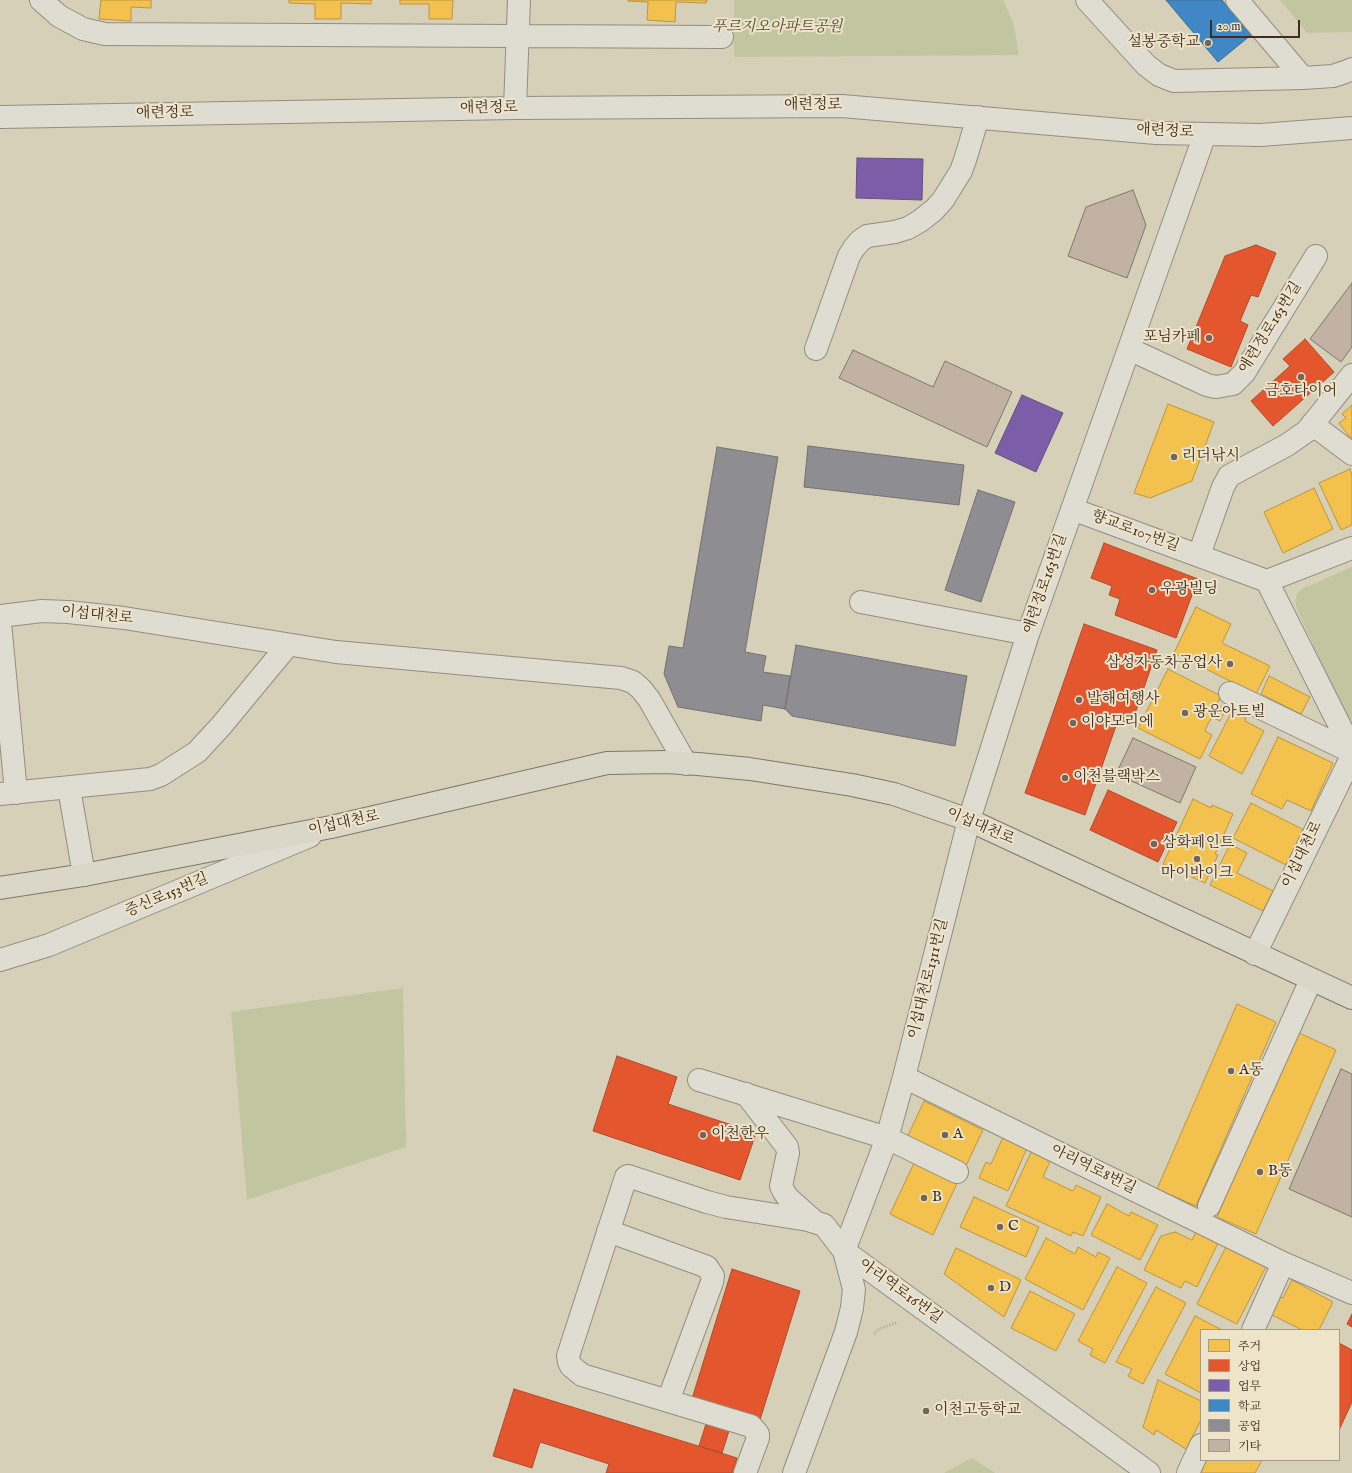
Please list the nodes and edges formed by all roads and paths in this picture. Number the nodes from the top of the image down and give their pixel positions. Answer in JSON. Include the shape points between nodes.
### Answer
{"nodes":[{"id":1,"x":41,"y":0,"type":"edge"},
{"id":2,"x":519,"y":0,"type":"edge"},
{"id":3,"x":1087,"y":0,"type":"edge"},
{"id":4,"x":1237,"y":0,"type":"edge"},
{"id":5,"x":518,"y":36,"type":"junction"},
{"id":6,"x":722,"y":37,"type":"dead end"},
{"id":7,"x":1352,"y":68,"type":"edge"},
{"id":8,"x":1303,"y":78,"type":"junction"},
{"id":9,"x":515,"y":108,"type":"junction"},
{"id":10,"x":0,"y":117,"type":"edge"},
{"id":11,"x":978,"y":117,"type":"junction"},
{"id":12,"x":1352,"y":128,"type":"edge"},
{"id":13,"x":1205,"y":134,"type":"junction"},
{"id":14,"x":1316,"y":256,"type":"dead end"},
{"id":15,"x":816,"y":349,"type":"dead end"},
{"id":16,"x":1129,"y":349,"type":"junction"},
{"id":17,"x":1352,"y":375,"type":"edge"},
{"id":18,"x":1312,"y":424,"type":"junction"},
{"id":19,"x":1352,"y":454,"type":"edge"},
{"id":20,"x":1072,"y":509,"type":"junction"},
{"id":21,"x":1352,"y":548,"type":"edge"},
{"id":22,"x":1199,"y":555,"type":"junction"},
{"id":23,"x":1267,"y":581,"type":"junction"},
{"id":24,"x":861,"y":602,"type":"dead end"},
{"id":25,"x":0,"y":616,"type":"edge"},
{"id":26,"x":0,"y":622,"type":"edge"},
{"id":27,"x":1028,"y":634,"type":"junction"},
{"id":28,"x":288,"y":645,"type":"junction"},
{"id":29,"x":1230,"y":693,"type":"dead end"},
{"id":30,"x":1352,"y":751,"type":"edge"},
{"id":31,"x":1352,"y":756,"type":"edge"},
{"id":32,"x":686,"y":764,"type":"junction"},
{"id":33,"x":69,"y":788,"type":"junction"},
{"id":34,"x":8,"y":793,"type":"edge"},
{"id":35,"x":969,"y":820,"type":"junction"},
{"id":36,"x":331,"y":827,"type":"junction"},
{"id":37,"x":84,"y":875,"type":"junction"},
{"id":38,"x":0,"y":888,"type":"edge"},
{"id":39,"x":1255,"y":954,"type":"junction"},
{"id":40,"x":0,"y":960,"type":"edge"},
{"id":41,"x":1311,"y":980,"type":"junction"},
{"id":42,"x":1352,"y":998,"type":"edge"},
{"id":43,"x":904,"y":1077,"type":"junction"},
{"id":44,"x":699,"y":1080,"type":"dead end"},
{"id":45,"x":746,"y":1094,"type":"junction"},
{"id":46,"x":887,"y":1138,"type":"junction"},
{"id":47,"x":957,"y":1172,"type":"dead end"},
{"id":48,"x":1209,"y":1206,"type":"dead end"},
{"id":49,"x":816,"y":1223,"type":"junction"},
{"id":50,"x":608,"y":1231,"type":"junction"},
{"id":51,"x":844,"y":1251,"type":"junction"},
{"id":52,"x":1283,"y":1262,"type":"junction"},
{"id":53,"x":1352,"y":1293,"type":"edge"},
{"id":54,"x":1253,"y":1329,"type":"edge"},
{"id":55,"x":668,"y":1401,"type":"junction"},
{"id":56,"x":1200,"y":1447,"type":"edge"},
{"id":57,"x":746,"y":1473,"type":"edge"},
{"id":58,"x":794,"y":1473,"type":"edge"},
{"id":59,"x":1149,"y":1473,"type":"edge"},
{"id":60,"x":1188,"y":1473,"type":"edge"}],
"edges":[{"from":1,"to":5,"type":"street","via":[[59,16],[83,29],[105,34]]},
{"from":2,"to":5,"type":"street"},
{"from":3,"to":8,"type":"street","via":[[1146,65],[1159,75],[1174,81]]},
{"from":4,"to":8,"type":"street"},
{"from":5,"to":6,"type":"street"},
{"from":5,"to":9,"type":"street"},
{"from":7,"to":8,"type":"street","via":[[1333,76]]},
{"from":9,"to":10,"type":"street","name":"애련정로"},
{"from":9,"to":11,"type":"street","name":"애련정로","via":[[842,106]]},
{"from":11,"to":13,"type":"street","name":"애련정로","via":[[1156,133]]},
{"from":11,"to":15,"type":"street","via":[[961,171],[934,210],[908,228],[867,236],[854,248]]},
{"from":12,"to":13,"type":"street","name":"애련정로","via":[[1261,135]]},
{"from":13,"to":16,"type":"street","name":"애련정로163번길"},
{"from":14,"to":16,"type":"street","name":"애련정로163번길","via":[[1244,373],[1233,384],[1207,385]]},
{"from":16,"to":20,"type":"street","name":"애련정로163번길"},
{"from":17,"to":18,"type":"street","name":"향교로107번길"},
{"from":18,"to":19,"type":"street"},
{"from":18,"to":22,"type":"street","name":"향교로107번길","via":[[1307,431],[1287,445],[1229,476]]},
{"from":20,"to":22,"type":"street","name":"향교로107번길"},
{"from":20,"to":27,"type":"street","name":"애련정로163번길"},
{"from":21,"to":23,"type":"street"},
{"from":22,"to":23,"type":"street","name":"향교로107번길"},
{"from":23,"to":30,"type":"street"},
{"from":24,"to":27,"type":"street"},
{"from":25,"to":28,"type":"street","name":"이섭대천로","via":[[42,611],[75,612]]},
{"from":26,"to":34,"type":"street"},
{"from":27,"to":35,"type":"street","name":"애련정로163번길"},
{"from":28,"to":32,"type":"street","name":"이섭대천로","via":[[336,652],[621,678],[633,682],[641,689]]},
{"from":28,"to":33,"type":"street","via":[[197,752],[175,767],[150,779]]},
{"from":29,"to":30,"type":"street"},
{"from":31,"to":39,"type":"street","name":"이섭대천로"},
{"from":32,"to":35,"type":"main road","name":"이섭대천로","via":[[750,769],[852,785],[894,794]]},
{"from":32,"to":36,"type":"main road","name":"이섭대천로","via":[[607,763]]},
{"from":33,"to":34,"type":"street"},
{"from":33,"to":37,"type":"street"},
{"from":35,"to":39,"type":"main road","name":"이섭대천로"},
{"from":35,"to":43,"type":"street","name":"이섭대천로1311번길"},
{"from":36,"to":37,"type":"main road","name":"이섭대천로"},
{"from":36,"to":40,"type":"street","name":"증신로153번길","via":[[49,945]]},
{"from":37,"to":38,"type":"main road","name":"이섭대천로"},
{"from":39,"to":41,"type":"main road","name":"이섭대천로"},
{"from":41,"to":42,"type":"main road","name":"이섭대천로"},
{"from":41,"to":48,"type":"street"},
{"from":43,"to":46,"type":"street","name":"이섭대천로1311번길"},
{"from":43,"to":52,"type":"street","name":"아리역로8번길"},
{"from":44,"to":45,"type":"street"},
{"from":45,"to":46,"type":"street"},
{"from":45,"to":49,"type":"street","via":[[787,1147],[781,1186],[784,1192]]},
{"from":46,"to":47,"type":"street"},
{"from":46,"to":51,"type":"street","name":"이섭대천로1311번길"},
{"from":49,"to":50,"type":"street","name":"아리역로16번길","via":[[726,1207],[628,1176]]},
{"from":49,"to":51,"type":"street","name":"아리역로16번길","via":[[824,1225]]},
{"from":50,"to":55,"type":"street","via":[[568,1356],[569,1362],[582,1375]]},
{"from":50,"to":55,"type":"street","via":[[707,1267],[713,1276]]},
{"from":51,"to":58,"type":"street","via":[[854,1289],[852,1308],[846,1332]]},
{"from":51,"to":59,"type":"street","name":"아리역로16번길"},
{"from":52,"to":53,"type":"street","name":"아리역로8번길"},
{"from":52,"to":54,"type":"street"},
{"from":55,"to":57,"type":"street","via":[[751,1426],[758,1434],[758,1438]]},
{"from":56,"to":60,"type":"street"}]}
